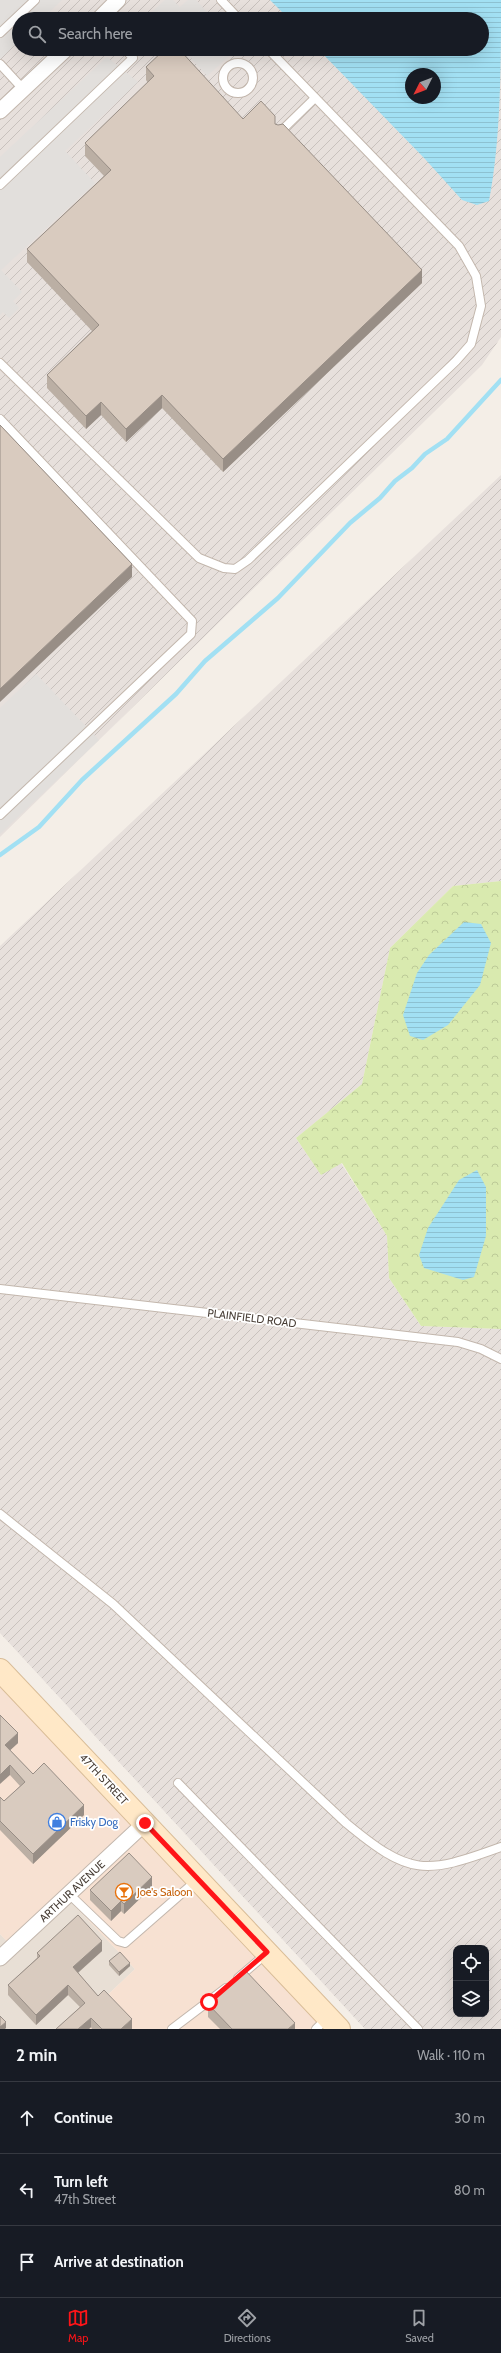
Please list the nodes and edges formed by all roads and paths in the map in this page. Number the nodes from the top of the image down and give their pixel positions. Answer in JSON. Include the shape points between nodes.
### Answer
{"nodes":[{"id":1,"x":35,"y":0,"type":"edge"},
{"id":2,"x":118,"y":0,"type":"edge"},
{"id":3,"x":221,"y":0,"type":"edge"},
{"id":4,"x":22,"y":12,"type":"edge"},
{"id":5,"x":106,"y":12,"type":"edge"},
{"id":6,"x":232,"y":12,"type":"edge"},
{"id":7,"x":12,"y":22,"type":"edge"},
{"id":8,"x":0,"y":33,"type":"edge"},
{"id":9,"x":58,"y":56,"type":"edge"},
{"id":10,"x":131,"y":56,"type":"edge"},
{"id":11,"x":275,"y":56,"type":"edge"},
{"id":12,"x":0,"y":64,"type":"edge"},
{"id":13,"x":23,"y":89,"type":"junction"},
{"id":14,"x":315,"y":98,"type":"junction"},
{"id":15,"x":0,"y":111,"type":"edge"},
{"id":16,"x":279,"y":133,"type":"edge"},
{"id":17,"x":0,"y":185,"type":"edge"},
{"id":18,"x":0,"y":363,"type":"edge"},
{"id":19,"x":0,"y":419,"type":"edge"},
{"id":20,"x":0,"y":816,"type":"edge"},
{"id":21,"x":0,"y":1289,"type":"edge"},
{"id":22,"x":501,"y":1359,"type":"edge"},
{"id":23,"x":0,"y":1514,"type":"edge"},
{"id":24,"x":0,"y":1670,"type":"edge"},
{"id":25,"x":178,"y":1782,"type":"dead end"},
{"id":26,"x":145,"y":1823,"type":"junction"},
{"id":27,"x":501,"y":1847,"type":"edge"},
{"id":28,"x":198,"y":1879,"type":"junction"},
{"id":29,"x":69,"y":1894,"type":"junction"},
{"id":30,"x":267,"y":1952,"type":"junction"},
{"id":31,"x":0,"y":1958,"type":"edge"},
{"id":32,"x":328,"y":2025,"type":"edge"},
{"id":33,"x":172,"y":2029,"type":"edge"},
{"id":34,"x":418,"y":2029,"type":"edge"}],
"edges":[{"from":1,"to":4,"type":"lane"},
{"from":2,"to":5,"type":"street"},
{"from":3,"to":6,"type":"lane"},
{"from":7,"to":8,"type":"lane"},
{"from":9,"to":13,"type":"street"},
{"from":10,"to":17,"type":"lane","via":[[133,58]]},
{"from":11,"to":14,"type":"lane"},
{"from":12,"to":13,"type":"lane"},
{"from":13,"to":15,"type":"street"},
{"from":14,"to":16,"type":"lane"},
{"from":14,"to":18,"type":"lane","via":[[459,246],[476,276],[481,306],[471,344],[456,361],[248,560],[235,569],[224,568],[199,558]]},
{"from":19,"to":20,"type":"lane","via":[[192,621],[191,634]]},
{"from":21,"to":22,"type":"lane","name":"PLAINFIELD ROAD","via":[[458,1342]]},
{"from":23,"to":27,"type":"lane","via":[[113,1604],[346,1824],[379,1850],[402,1862],[422,1867],[443,1866]]},
{"from":24,"to":26,"type":"main road","name":"47TH STREET"},
{"from":25,"to":34,"type":"lane"},
{"from":26,"to":28,"type":"main road","name":"47TH STREET"},
{"from":26,"to":29,"type":"street","name":"ARTHUR AVENUE"},
{"from":28,"to":29,"type":"lane","via":[[124,1943],[118,1941]]},
{"from":28,"to":30,"type":"main road","name":"47TH STREET"},
{"from":29,"to":31,"type":"street","name":"ARTHUR AVENUE"},
{"from":30,"to":32,"type":"main road","name":"47TH STREET"},
{"from":30,"to":33,"type":"lane","via":[[209,2002]]}]}
